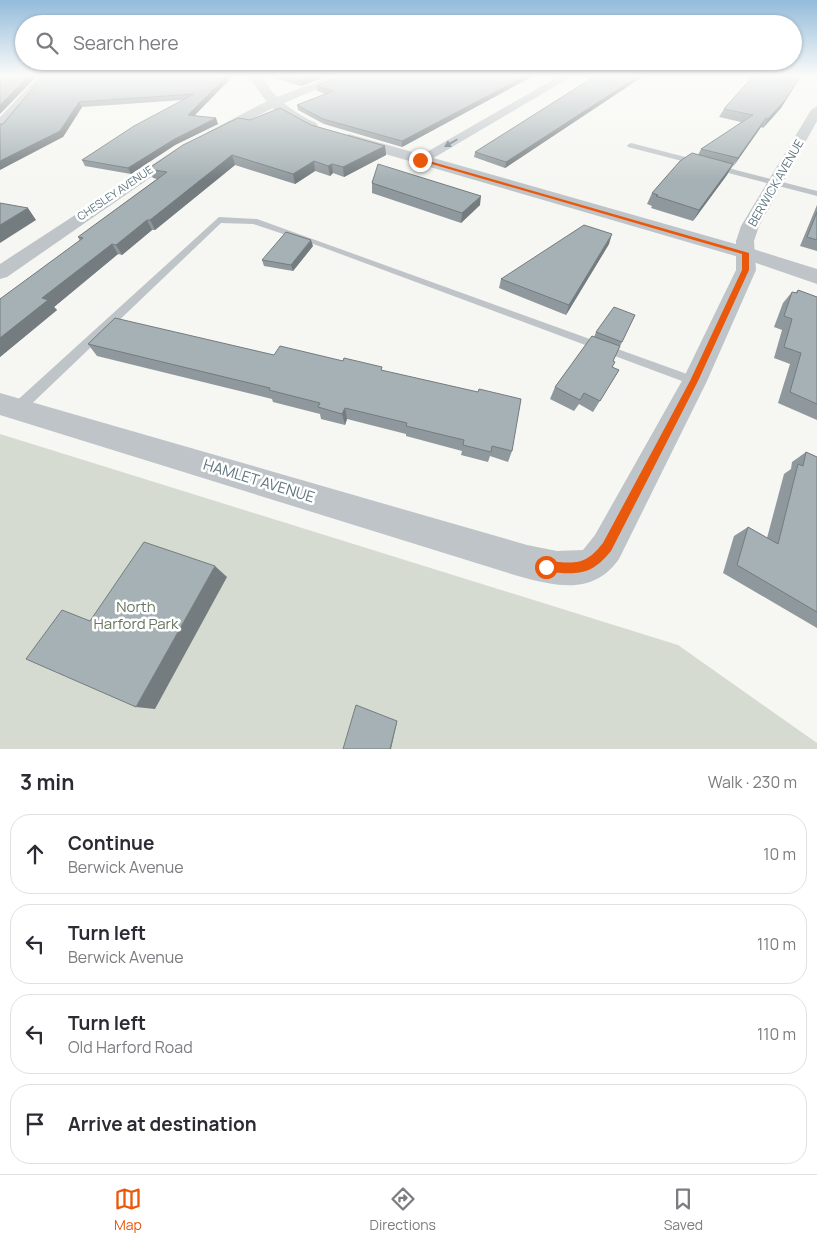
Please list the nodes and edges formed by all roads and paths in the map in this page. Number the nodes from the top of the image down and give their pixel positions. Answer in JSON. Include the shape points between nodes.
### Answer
{"nodes":[{"id":1,"x":13,"y":110,"type":"edge"},
{"id":2,"x":259,"y":110,"type":"edge"},
{"id":3,"x":283,"y":110,"type":"edge"},
{"id":4,"x":508,"y":110,"type":"edge"},
{"id":5,"x":817,"y":110,"type":"edge"},
{"id":6,"x":3,"y":120,"type":"edge"},
{"id":7,"x":631,"y":145,"type":"dead end"},
{"id":8,"x":420,"y":160,"type":"junction"},
{"id":9,"x":775,"y":183,"type":"junction"},
{"id":10,"x":817,"y":194,"type":"edge"},
{"id":11,"x":746,"y":253,"type":"junction"},
{"id":12,"x":0,"y":273,"type":"edge"},
{"id":13,"x":817,"y":277,"type":"edge"},
{"id":14,"x":694,"y":381,"type":"junction"},
{"id":15,"x":9,"y":406,"type":"edge"},
{"id":16,"x":518,"y":559,"type":"joint"}],
"edges":[{"from":1,"to":6,"type":"street"},
{"from":2,"to":12,"type":"street","name":"CHESLEY AVENUE","via":[[160,163]]},
{"from":3,"to":8,"type":"street","via":[[332,134]]},
{"from":4,"to":8,"type":"street","one_way":true},
{"from":5,"to":9,"type":"street","name":"BERWICK AVENUE"},
{"from":7,"to":9,"type":"lane"},
{"from":8,"to":11,"type":"street"},
{"from":9,"to":10,"type":"lane"},
{"from":9,"to":11,"type":"street","name":"BERWICK AVENUE","via":[[750,226],[745,241]]},
{"from":11,"to":13,"type":"street"},
{"from":11,"to":14,"type":"street","name":"BERWICK AVENUE","via":[[746,270]]},
{"from":14,"to":15,"type":"lane","via":[[254,221],[219,220]]},
{"from":14,"to":16,"type":"street","name":"BERWICK AVENUE","via":[[607,547],[595,562],[573,569],[546,567]]},
{"from":15,"to":16,"type":"street","name":"HAMLET AVENUE"}]}
